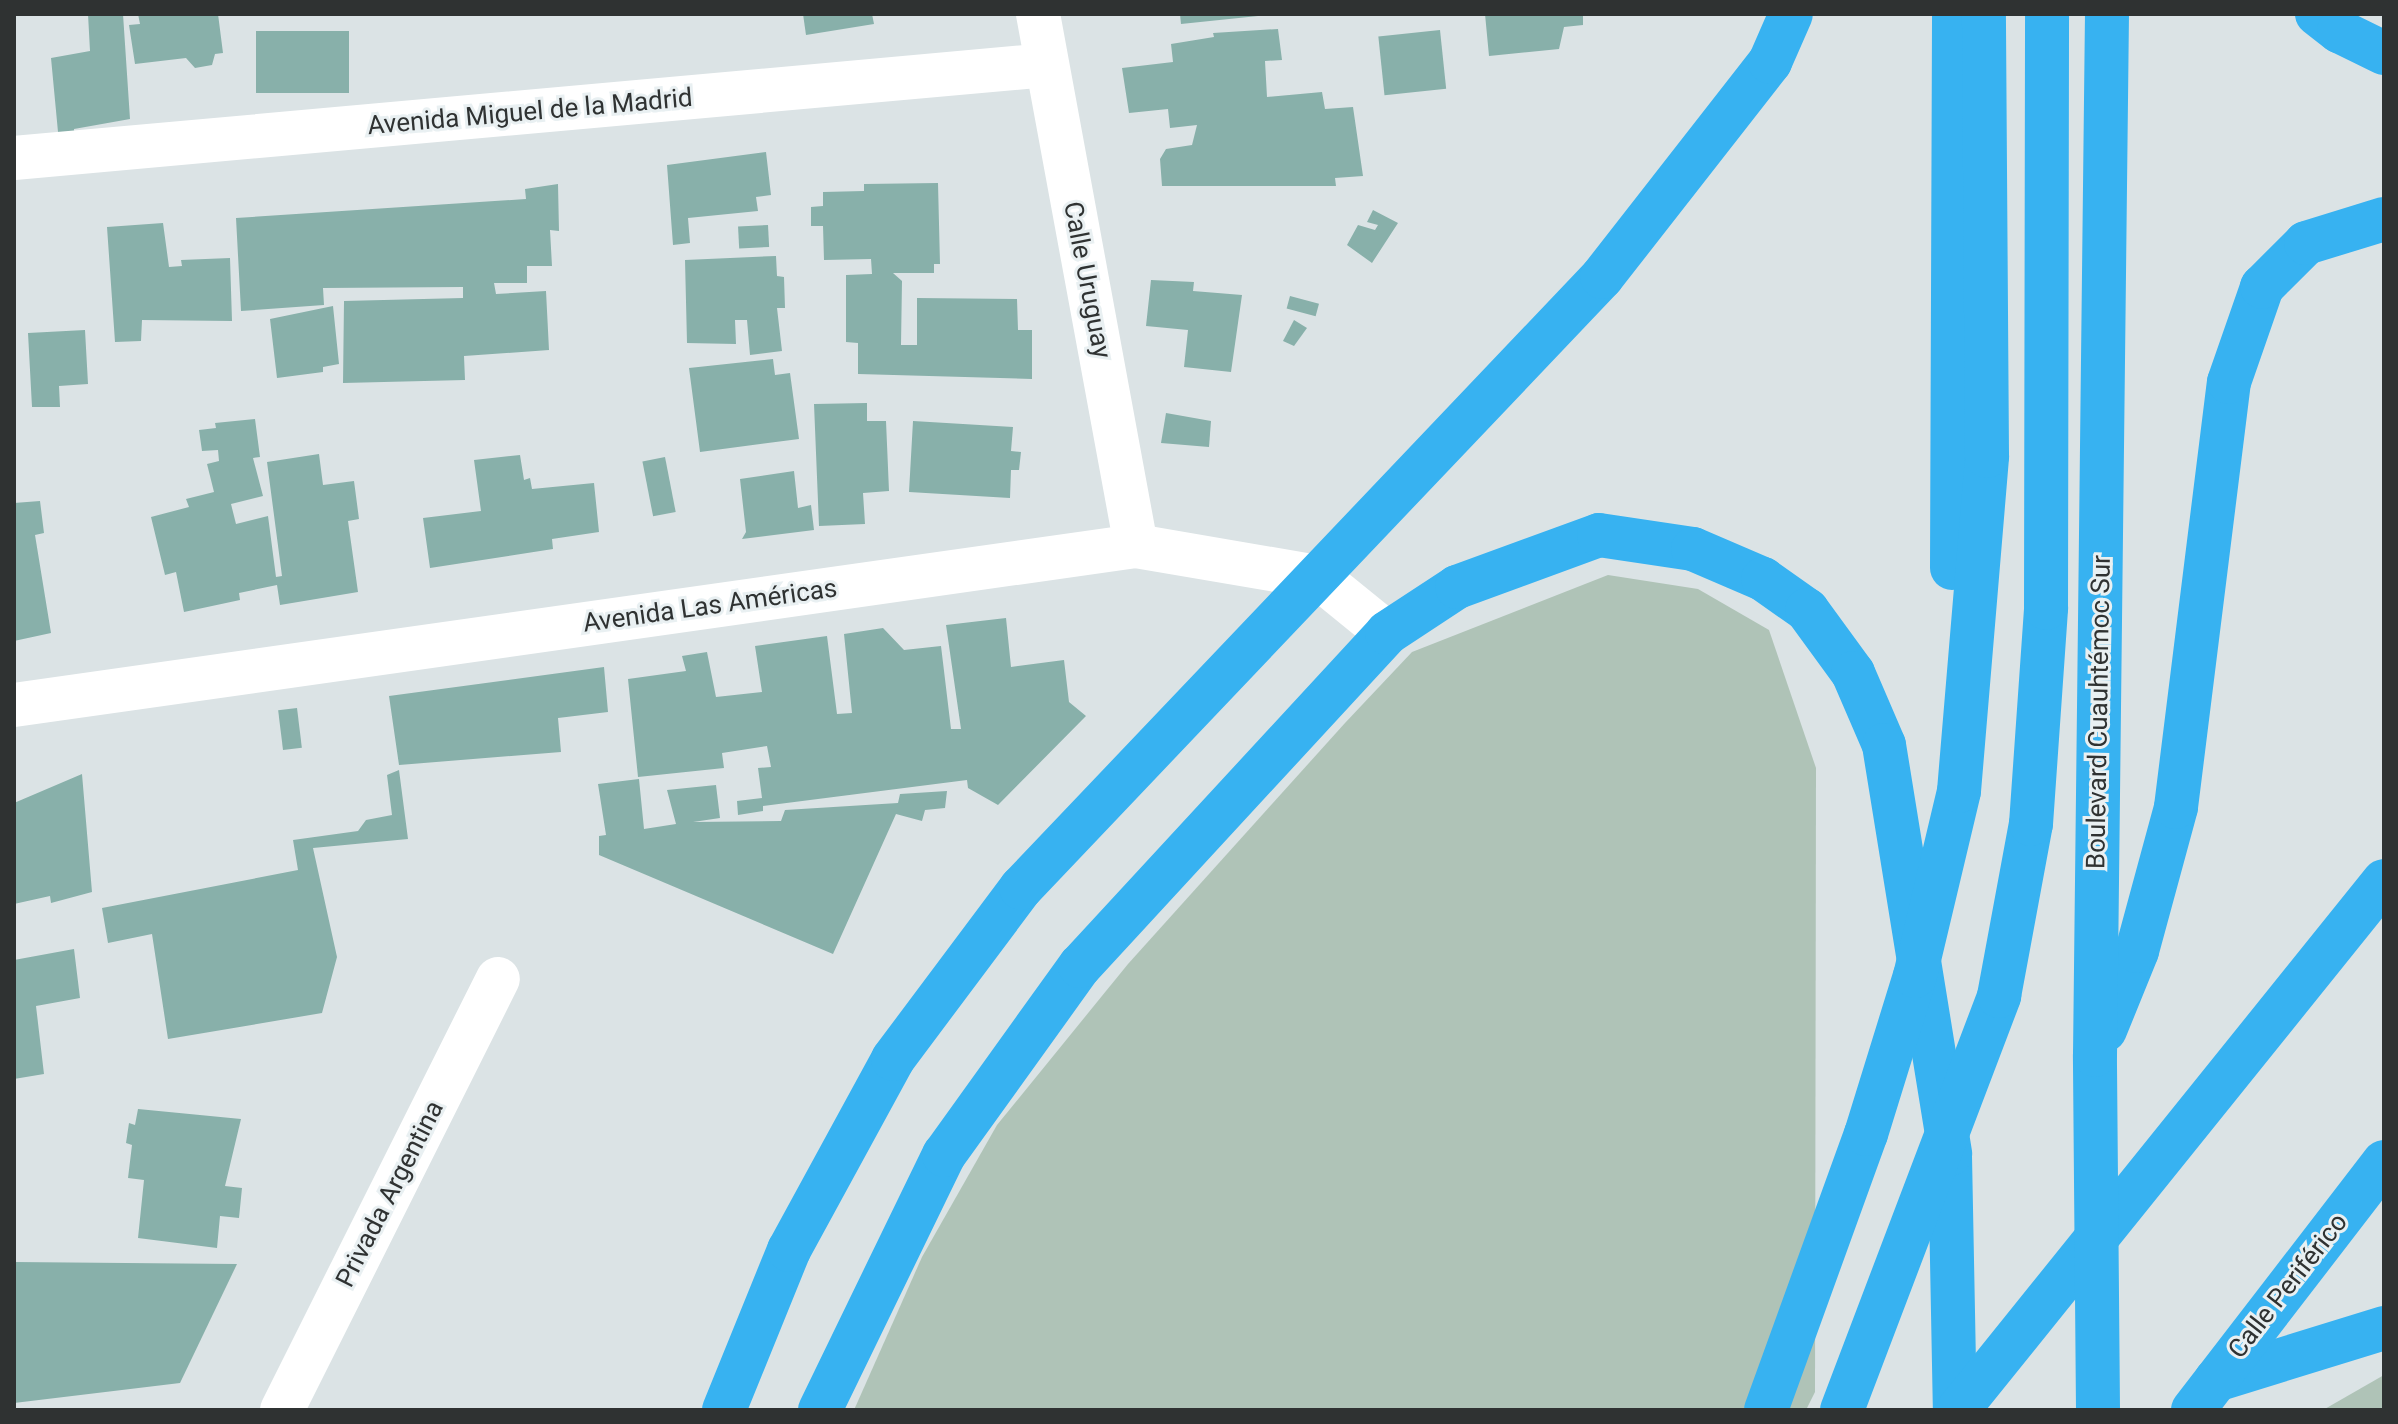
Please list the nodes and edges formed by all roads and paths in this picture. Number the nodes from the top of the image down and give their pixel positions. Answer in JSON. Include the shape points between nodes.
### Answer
{"nodes":[{"id":1,"x":1038,"y":14,"type":"edge"},
{"id":2,"x":1791,"y":14,"type":"edge"},
{"id":3,"x":1954,"y":14,"type":"edge"},
{"id":4,"x":1984,"y":14,"type":"edge"},
{"id":5,"x":2047,"y":14,"type":"edge"},
{"id":6,"x":2107,"y":14,"type":"edge"},
{"id":7,"x":2317,"y":14,"type":"edge"},
{"id":8,"x":2384,"y":53,"type":"edge"},
{"id":9,"x":1047,"y":65,"type":"junction"},
{"id":10,"x":14,"y":158,"type":"edge"},
{"id":11,"x":2384,"y":219,"type":"edge"},
{"id":12,"x":1136,"y":546,"type":"junction"},
{"id":13,"x":1318,"y":577,"type":"junction"},
{"id":14,"x":1387,"y":633,"type":"junction"},
{"id":15,"x":14,"y":705,"type":"edge"},
{"id":16,"x":2384,"y":881,"type":"edge"},
{"id":17,"x":498,"y":979,"type":"dead end"},
{"id":18,"x":2095,"y":1055,"type":"junction"},
{"id":19,"x":1950,"y":1154,"type":"junction"},
{"id":20,"x":2384,"y":1162,"type":"edge"},
{"id":21,"x":2384,"y":1328,"type":"edge"},
{"id":22,"x":2204,"y":1395,"type":"edge"},
{"id":23,"x":282,"y":1410,"type":"edge"},
{"id":24,"x":724,"y":1410,"type":"edge"},
{"id":25,"x":820,"y":1410,"type":"edge"},
{"id":26,"x":1766,"y":1410,"type":"edge"},
{"id":27,"x":1842,"y":1410,"type":"edge"},
{"id":28,"x":1956,"y":1410,"type":"edge"},
{"id":29,"x":2098,"y":1410,"type":"edge"}],
"edges":[{"from":1,"to":9,"type":"street","name":"Calle Uruguay"},
{"from":2,"to":13,"type":"highway","via":[[1770,62],[1612,266]]},
{"from":3,"to":19,"type":"highway"},
{"from":4,"to":26,"type":"highway","via":[[1987,456],[1959,791],[1889,1062]]},
{"from":5,"to":27,"type":"highway","via":[[2046,608],[2031,824],[1999,996]]},
{"from":6,"to":18,"type":"highway","name":"Boulevard Cuauhtémoc Sur"},
{"from":7,"to":8,"type":"highway"},
{"from":9,"to":10,"type":"street","name":"Avenida Miguel de la Madrid"},
{"from":9,"to":12,"type":"street","name":"Calle Uruguay"},
{"from":11,"to":18,"type":"highway","via":[[2306,243],[2262,287],[2229,382],[2176,807],[2137,951]]},
{"from":12,"to":13,"type":"street","name":"Avenida Las Américas"},
{"from":12,"to":15,"type":"street","name":"Avenida Las Américas"},
{"from":13,"to":14,"type":"street","name":"Avenida Las Américas"},
{"from":13,"to":24,"type":"highway","via":[[1021,888],[893,1059],[789,1250]]},
{"from":14,"to":19,"type":"highway","via":[[1457,587],[1599,535],[1693,549],[1763,579],[1807,610],[1853,673],[1884,745]]},
{"from":14,"to":25,"type":"highway","via":[[1080,966],[944,1155]]},
{"from":16,"to":28,"type":"highway"},
{"from":17,"to":23,"type":"street","name":"Privada Argentina"},
{"from":18,"to":29,"type":"highway","name":"Boulevard Cuauhtémoc Sur"},
{"from":19,"to":28,"type":"highway"},
{"from":20,"to":22,"type":"highway","name":"Calle Periférico"},
{"from":21,"to":22,"type":"highway"}]}
